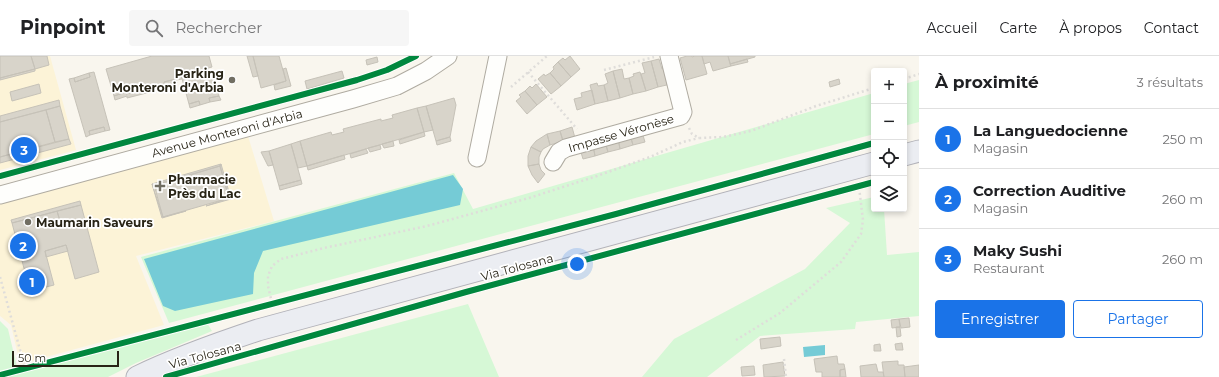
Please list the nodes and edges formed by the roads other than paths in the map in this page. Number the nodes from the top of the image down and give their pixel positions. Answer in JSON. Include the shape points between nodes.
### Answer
{"nodes":[{"id":1,"x":448,"y":56,"type":"edge"},
{"id":2,"x":498,"y":56,"type":"edge"},
{"id":3,"x":669,"y":56,"type":"edge"},
{"id":4,"x":919,"y":151,"type":"edge"},
{"id":5,"x":907,"y":154,"type":"edge"},
{"id":6,"x":477,"y":158,"type":"dead end"},
{"id":7,"x":553,"y":162,"type":"dead end"},
{"id":8,"x":871,"y":164,"type":"edge"},
{"id":9,"x":0,"y":195,"type":"edge"},
{"id":10,"x":137,"y":377,"type":"edge"}],
"edges":[{"from":1,"to":9,"type":"street","name":"Avenue Monteroni d'Arbia","via":[[397,86]]},
{"from":2,"to":6,"type":"street"},
{"from":3,"to":7,"type":"street","name":"Impasse Véronèse","via":[[683,112],[681,116],[566,148],[559,152]]},
{"from":4,"to":5,"type":"main road"},
{"from":8,"to":10,"type":"main road","via":[[258,330],[199,349]]}]}
